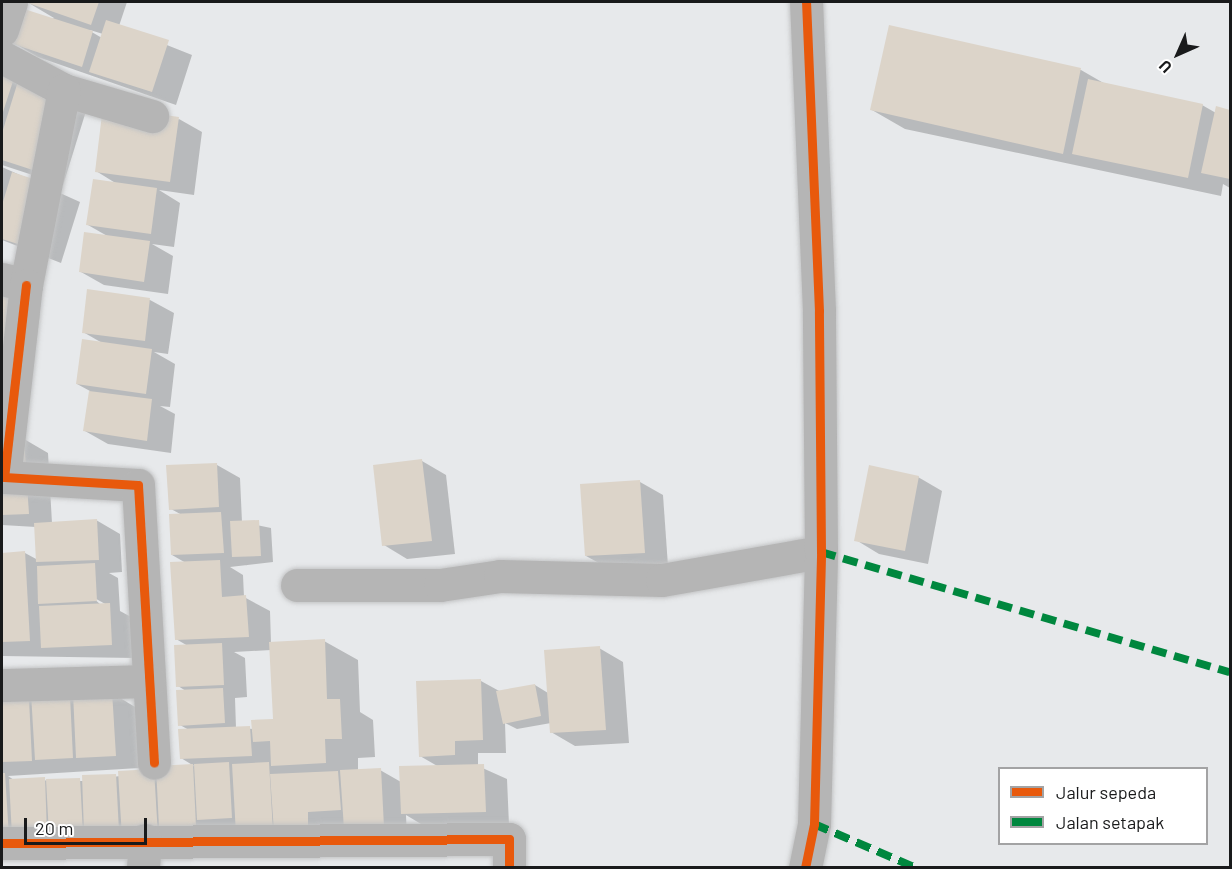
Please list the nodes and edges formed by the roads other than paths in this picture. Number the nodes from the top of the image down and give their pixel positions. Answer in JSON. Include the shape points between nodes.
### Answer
{"nodes":[{"id":1,"x":11,"y":2,"type":"edge"},
{"id":2,"x":806,"y":2,"type":"edge"},
{"id":3,"x":2,"y":30,"type":"edge"},
{"id":4,"x":2,"y":57,"type":"edge"},
{"id":5,"x":64,"y":90,"type":"junction"},
{"id":6,"x":152,"y":116,"type":"dead end"},
{"id":7,"x":14,"y":282,"type":"edge"},
{"id":8,"x":821,"y":552,"type":"junction"},
{"id":9,"x":297,"y":585,"type":"dead end"},
{"id":10,"x":149,"y":681,"type":"junction"},
{"id":11,"x":2,"y":685,"type":"edge"},
{"id":12,"x":154,"y":764,"type":"dead end"},
{"id":13,"x":2,"y":843,"type":"edge"},
{"id":14,"x":144,"y":854,"type":"edge"},
{"id":15,"x":509,"y":867,"type":"edge"},
{"id":16,"x":805,"y":867,"type":"edge"}],
"edges":[{"from":1,"to":3,"type":"street"},
{"from":2,"to":8,"type":"street","via":[[819,310]]},
{"from":4,"to":5,"type":"street"},
{"from":5,"to":6,"type":"street"},
{"from":5,"to":7,"type":"street"},
{"from":7,"to":10,"type":"street","via":[[4,477],[138,485]]},
{"from":8,"to":9,"type":"street","via":[[662,580],[500,576],[440,585]]},
{"from":8,"to":16,"type":"street","via":[[814,824]]},
{"from":10,"to":11,"type":"street"},
{"from":10,"to":12,"type":"street"},
{"from":13,"to":14,"type":"street"},
{"from":14,"to":15,"type":"street","via":[[509,839]]}]}
